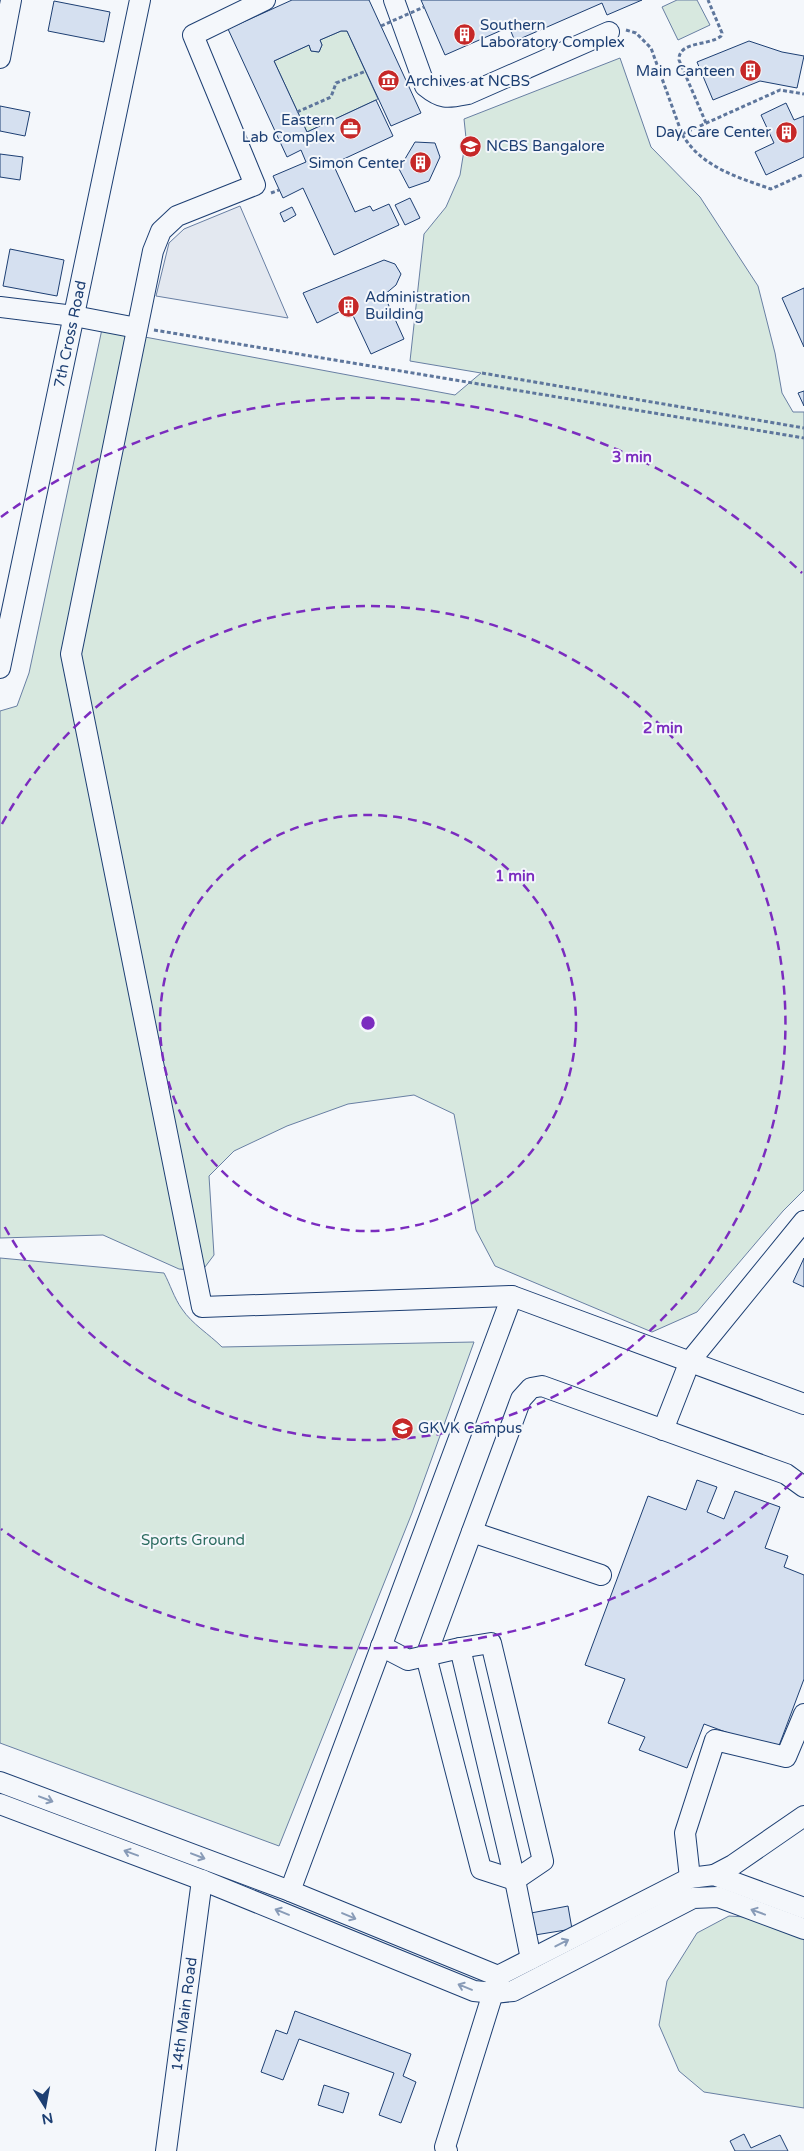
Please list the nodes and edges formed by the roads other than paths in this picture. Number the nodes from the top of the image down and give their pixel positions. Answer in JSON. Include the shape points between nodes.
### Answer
{"nodes":[{"id":1,"x":11,"y":0,"type":"edge"},
{"id":2,"x":140,"y":0,"type":"edge"},
{"id":3,"x":264,"y":0,"type":"edge"},
{"id":4,"x":394,"y":0,"type":"edge"},
{"id":5,"x":609,"y":32,"type":"road end"},
{"id":6,"x":0,"y":58,"type":"edge"},
{"id":7,"x":0,"y":307,"type":"edge"},
{"id":8,"x":74,"y":316,"type":"junction"},
{"id":9,"x":137,"y":328,"type":"junction"},
{"id":10,"x":0,"y":668,"type":"edge"},
{"id":11,"x":804,"y":1221,"type":"edge"},
{"id":12,"x":512,"y":1296,"type":"junction"},
{"id":13,"x":690,"y":1361,"type":"junction"},
{"id":14,"x":804,"y":1404,"type":"edge"},
{"id":15,"x":663,"y":1430,"type":"junction"},
{"id":16,"x":804,"y":1487,"type":"edge"},
{"id":17,"x":472,"y":1532,"type":"junction"},
{"id":18,"x":601,"y":1575,"type":"dead end"},
{"id":19,"x":381,"y":1646,"type":"junction"},
{"id":20,"x":460,"y":1648,"type":"junction"},
{"id":21,"x":426,"y":1656,"type":"junction"},
{"id":22,"x":804,"y":1714,"type":"edge"},
{"id":23,"x":0,"y":1782,"type":"edge"},
{"id":24,"x":0,"y":1804,"type":"edge"},
{"id":25,"x":804,"y":1816,"type":"edge"},
{"id":26,"x":714,"y":1875,"type":"junction"},
{"id":27,"x":690,"y":1878,"type":"junction"},
{"id":28,"x":202,"y":1880,"type":"junction"},
{"id":29,"x":515,"y":1880,"type":"junction"},
{"id":30,"x":290,"y":1891,"type":"junction"},
{"id":31,"x":804,"y":1908,"type":"edge"},
{"id":32,"x":804,"y":1929,"type":"edge"},
{"id":33,"x":531,"y":1959,"type":"junction"},
{"id":34,"x":496,"y":1984,"type":"junction"},
{"id":35,"x":166,"y":2151,"type":"edge"},
{"id":36,"x":447,"y":2151,"type":"edge"}],
"edges":[{"from":1,"to":6,"type":"street"},
{"from":2,"to":8,"type":"street","name":"7th Cross Road"},
{"from":3,"to":9,"type":"street","via":[[193,36],[254,185],[177,216],[161,231],[153,252]]},
{"from":4,"to":5,"type":"street","via":[[426,86],[445,98],[468,94]]},
{"from":7,"to":8,"type":"street"},
{"from":8,"to":9,"type":"street"},
{"from":8,"to":10,"type":"street","name":"7th Cross Road"},
{"from":9,"to":12,"type":"street","via":[[71,654],[202,1308]]},
{"from":11,"to":13,"type":"street"},
{"from":12,"to":13,"type":"street"},
{"from":12,"to":19,"type":"street"},
{"from":13,"to":14,"type":"street"},
{"from":13,"to":15,"type":"street"},
{"from":15,"to":16,"type":"street","via":[[786,1474]]},
{"from":15,"to":17,"type":"street","via":[[542,1386],[531,1388],[521,1399]]},
{"from":17,"to":18,"type":"street"},
{"from":17,"to":21,"type":"street"},
{"from":19,"to":21,"type":"street","via":[[408,1660]]},
{"from":19,"to":30,"type":"street"},
{"from":20,"to":21,"type":"street"},
{"from":20,"to":29,"type":"street"},
{"from":20,"to":29,"type":"street","via":[[491,1643],[543,1860]]},
{"from":21,"to":29,"type":"street","via":[[481,1869]]},
{"from":22,"to":27,"type":"street","via":[[786,1756],[715,1740],[685,1833]]},
{"from":23,"to":30,"type":"street","one_way":true},
{"from":28,"to":24,"type":"street","one_way":true},
{"from":25,"to":26,"type":"street"},
{"from":26,"to":27,"type":"street"},
{"from":26,"to":31,"type":"street"},
{"from":33,"to":27,"type":"street","one_way":true},
{"from":34,"to":28,"type":"street","one_way":true,"via":[[474,1991]]},
{"from":28,"to":35,"type":"street","name":"14th Main Road"},
{"from":29,"to":33,"type":"street"},
{"from":30,"to":34,"type":"street","one_way":true},
{"from":32,"to":34,"type":"street","one_way":true,"via":[[718,1897],[693,1898],[513,1991]]},
{"from":33,"to":34,"type":"street"},
{"from":34,"to":36,"type":"street","via":[[445,2147]]}]}
